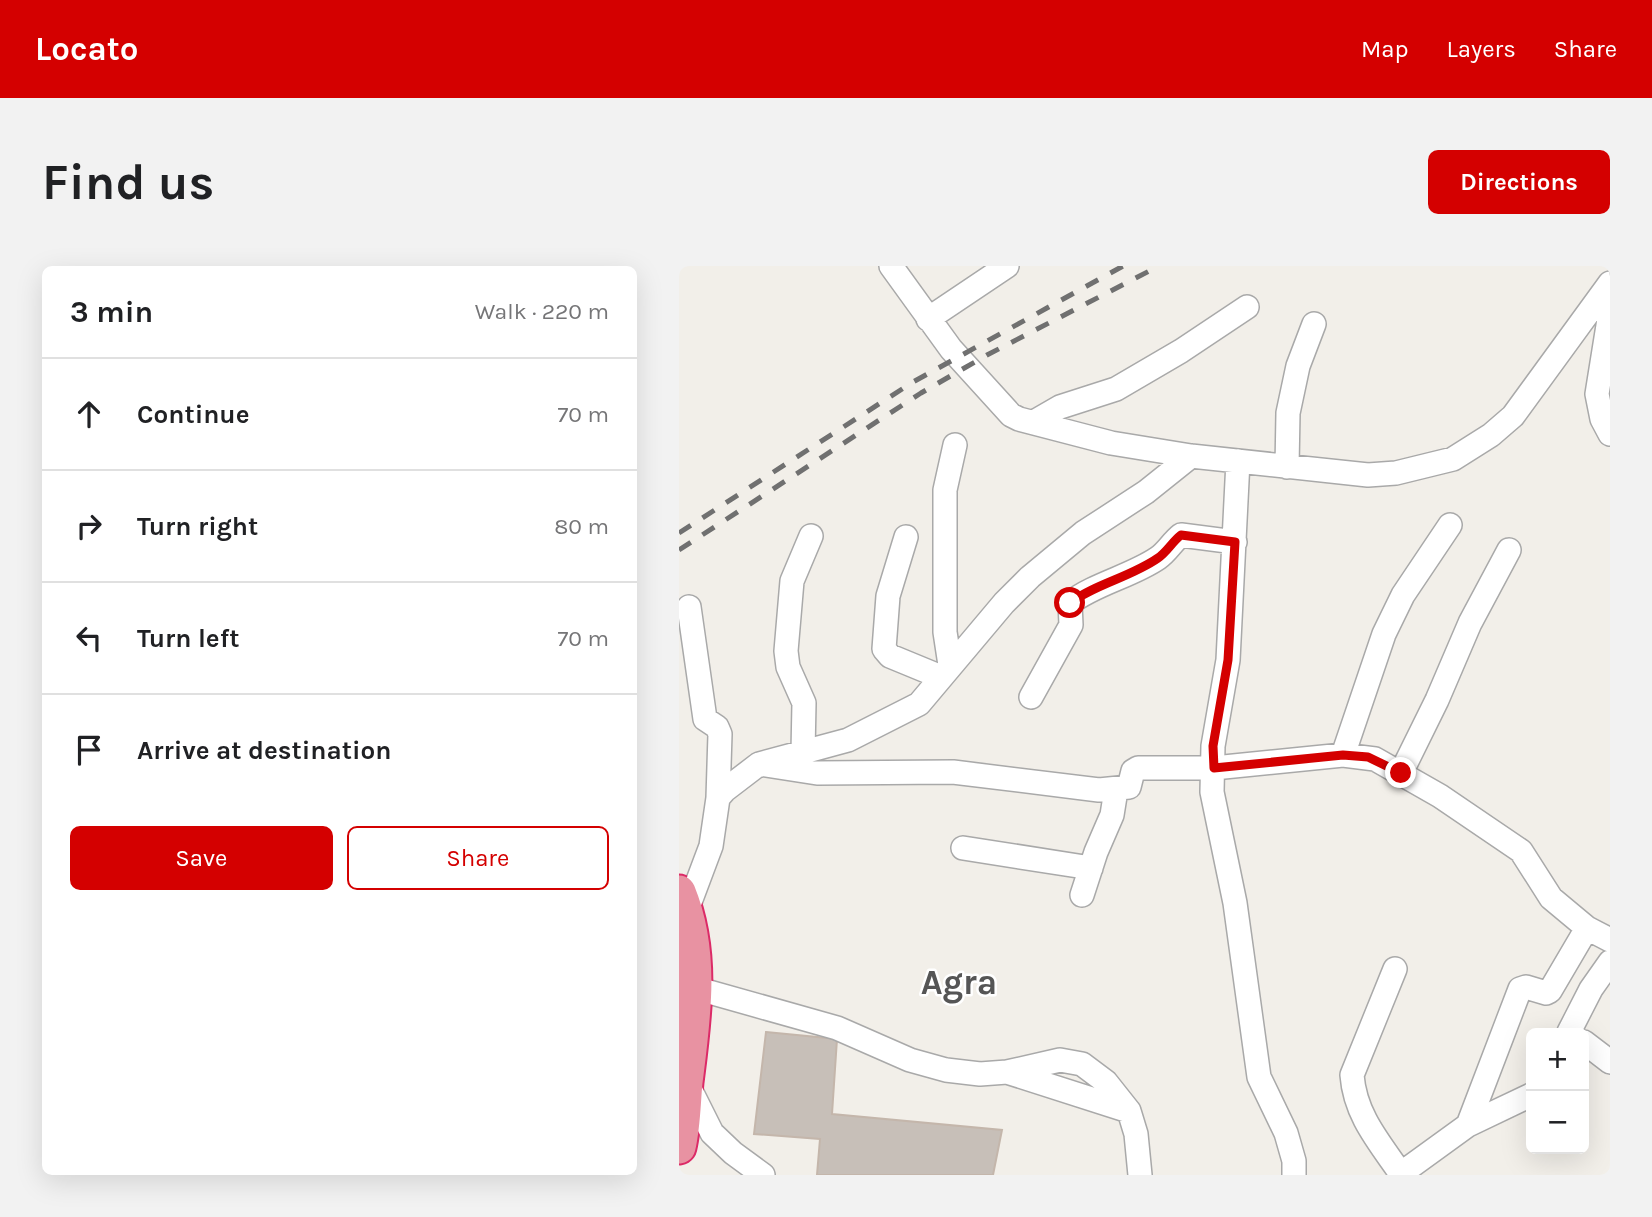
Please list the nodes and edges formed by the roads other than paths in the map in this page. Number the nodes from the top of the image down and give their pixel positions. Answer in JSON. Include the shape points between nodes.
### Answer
{"nodes":[{"id":1,"x":891,"y":266,"type":"edge"},
{"id":2,"x":1007,"y":266,"type":"edge"},
{"id":3,"x":1610,"y":283,"type":"edge"},
{"id":4,"x":1247,"y":307,"type":"dead end"},
{"id":5,"x":1610,"y":313,"type":"edge"},
{"id":6,"x":928,"y":319,"type":"junction"},
{"id":7,"x":1314,"y":324,"type":"dead end"},
{"id":8,"x":1034,"y":422,"type":"junction"},
{"id":9,"x":1610,"y":434,"type":"edge"},
{"id":10,"x":955,"y":445,"type":"dead end"},
{"id":11,"x":1191,"y":456,"type":"junction"},
{"id":12,"x":1238,"y":461,"type":"junction"},
{"id":13,"x":1287,"y":467,"type":"junction"},
{"id":14,"x":1450,"y":525,"type":"dead end"},
{"id":15,"x":811,"y":536,"type":"dead end"},
{"id":16,"x":906,"y":537,"type":"dead end"},
{"id":17,"x":1235,"y":542,"type":"junction"},
{"id":18,"x":1509,"y":550,"type":"dead end"},
{"id":19,"x":689,"y":607,"type":"dead end"},
{"id":20,"x":945,"y":671,"type":"junction"},
{"id":21,"x":1031,"y":697,"type":"dead end"},
{"id":22,"x":803,"y":752,"type":"junction"},
{"id":23,"x":1343,"y":755,"type":"junction"},
{"id":24,"x":759,"y":764,"type":"junction"},
{"id":25,"x":1214,"y":768,"type":"junction"},
{"id":26,"x":1401,"y":773,"type":"junction"},
{"id":27,"x":1116,"y":790,"type":"junction"},
{"id":28,"x":718,"y":798,"type":"junction"},
{"id":29,"x":963,"y":848,"type":"dead end"},
{"id":30,"x":1091,"y":868,"type":"junction"},
{"id":31,"x":1082,"y":895,"type":"dead end"},
{"id":32,"x":683,"y":901,"type":"edge"},
{"id":33,"x":1587,"y":928,"type":"junction"},
{"id":34,"x":1610,"y":940,"type":"edge"},
{"id":35,"x":1610,"y":962,"type":"edge"},
{"id":36,"x":1395,"y":969,"type":"dead end"},
{"id":37,"x":695,"y":988,"type":"junction"},
{"id":38,"x":1576,"y":1028,"type":"edge"},
{"id":39,"x":1589,"y":1047,"type":"edge"},
{"id":40,"x":1610,"y":1062,"type":"edge"},
{"id":41,"x":686,"y":1082,"type":"junction"},
{"id":42,"x":1526,"y":1097,"type":"edge"},
{"id":43,"x":1468,"y":1125,"type":"junction"},
{"id":44,"x":679,"y":1143,"type":"edge"},
{"id":45,"x":1400,"y":1174,"type":"edge"},
{"id":46,"x":763,"y":1175,"type":"edge"},
{"id":47,"x":1140,"y":1175,"type":"edge"},
{"id":48,"x":1294,"y":1175,"type":"edge"}],
"edges":[{"from":1,"to":6,"type":"street"},
{"from":2,"to":6,"type":"street"},
{"from":3,"to":13,"type":"street","via":[[1513,416],[1475,447],[1453,459],[1396,473],[1368,475]]},
{"from":4,"to":8,"type":"street","via":[[1121,386],[1060,407]]},
{"from":5,"to":9,"type":"street","via":[[1597,394]]},
{"from":6,"to":8,"type":"street","via":[[1011,415]]},
{"from":7,"to":13,"type":"street","via":[[1288,413]]},
{"from":8,"to":11,"type":"street","via":[[1111,443]]},
{"from":10,"to":20,"type":"street","via":[[946,490]]},
{"from":11,"to":12,"type":"street"},
{"from":11,"to":20,"type":"street","via":[[1030,577]]},
{"from":12,"to":13,"type":"street"},
{"from":12,"to":17,"type":"street"},
{"from":14,"to":23,"type":"street","via":[[1403,595],[1384,634]]},
{"from":15,"to":22,"type":"street","via":[[792,581],[786,651],[804,703]]},
{"from":16,"to":20,"type":"street","via":[[888,596],[884,649],[890,656]]},
{"from":17,"to":21,"type":"street","via":[[1181,535],[1157,559],[1078,596],[1070,603],[1071,625]]},
{"from":17,"to":25,"type":"street","via":[[1228,660],[1213,746]]},
{"from":18,"to":26,"type":"street"},
{"from":19,"to":28,"type":"street","via":[[705,719],[720,734]]},
{"from":20,"to":22,"type":"street","via":[[919,704],[848,740]]},
{"from":22,"to":24,"type":"street"},
{"from":23,"to":25,"type":"street"},
{"from":23,"to":26,"type":"street","via":[[1368,757]]},
{"from":24,"to":27,"type":"street","via":[[817,773],[938,771]]},
{"from":24,"to":28,"type":"street"},
{"from":25,"to":27,"type":"street","via":[[1138,768],[1129,787]]},
{"from":25,"to":48,"type":"street","via":[[1212,792],[1235,903],[1259,1077],[1286,1133]]},
{"from":26,"to":33,"type":"street","via":[[1521,851],[1551,898]]},
{"from":27,"to":30,"type":"street","via":[[1112,815]]},
{"from":28,"to":32,"type":"street","via":[[711,846]]},
{"from":29,"to":30,"type":"street"},
{"from":30,"to":31,"type":"street"},
{"from":32,"to":37,"type":"highway","via":[[695,957]]},
{"from":33,"to":34,"type":"street"},
{"from":33,"to":43,"type":"street","via":[[1550,991],[1520,989]]},
{"from":35,"to":38,"type":"street","via":[[1591,989]]},
{"from":36,"to":45,"type":"street","via":[[1352,1075],[1363,1120]]},
{"from":37,"to":41,"type":"highway"},
{"from":37,"to":47,"type":"street","via":[[837,1028],[910,1060],[946,1070],[1007,1072],[1060,1059],[1082,1064],[1106,1082],[1129,1111]]},
{"from":39,"to":40,"type":"street"},
{"from":41,"to":44,"type":"highway"},
{"from":41,"to":46,"type":"street","via":[[712,1133]]},
{"from":42,"to":43,"type":"street"},
{"from":43,"to":45,"type":"street"}]}
